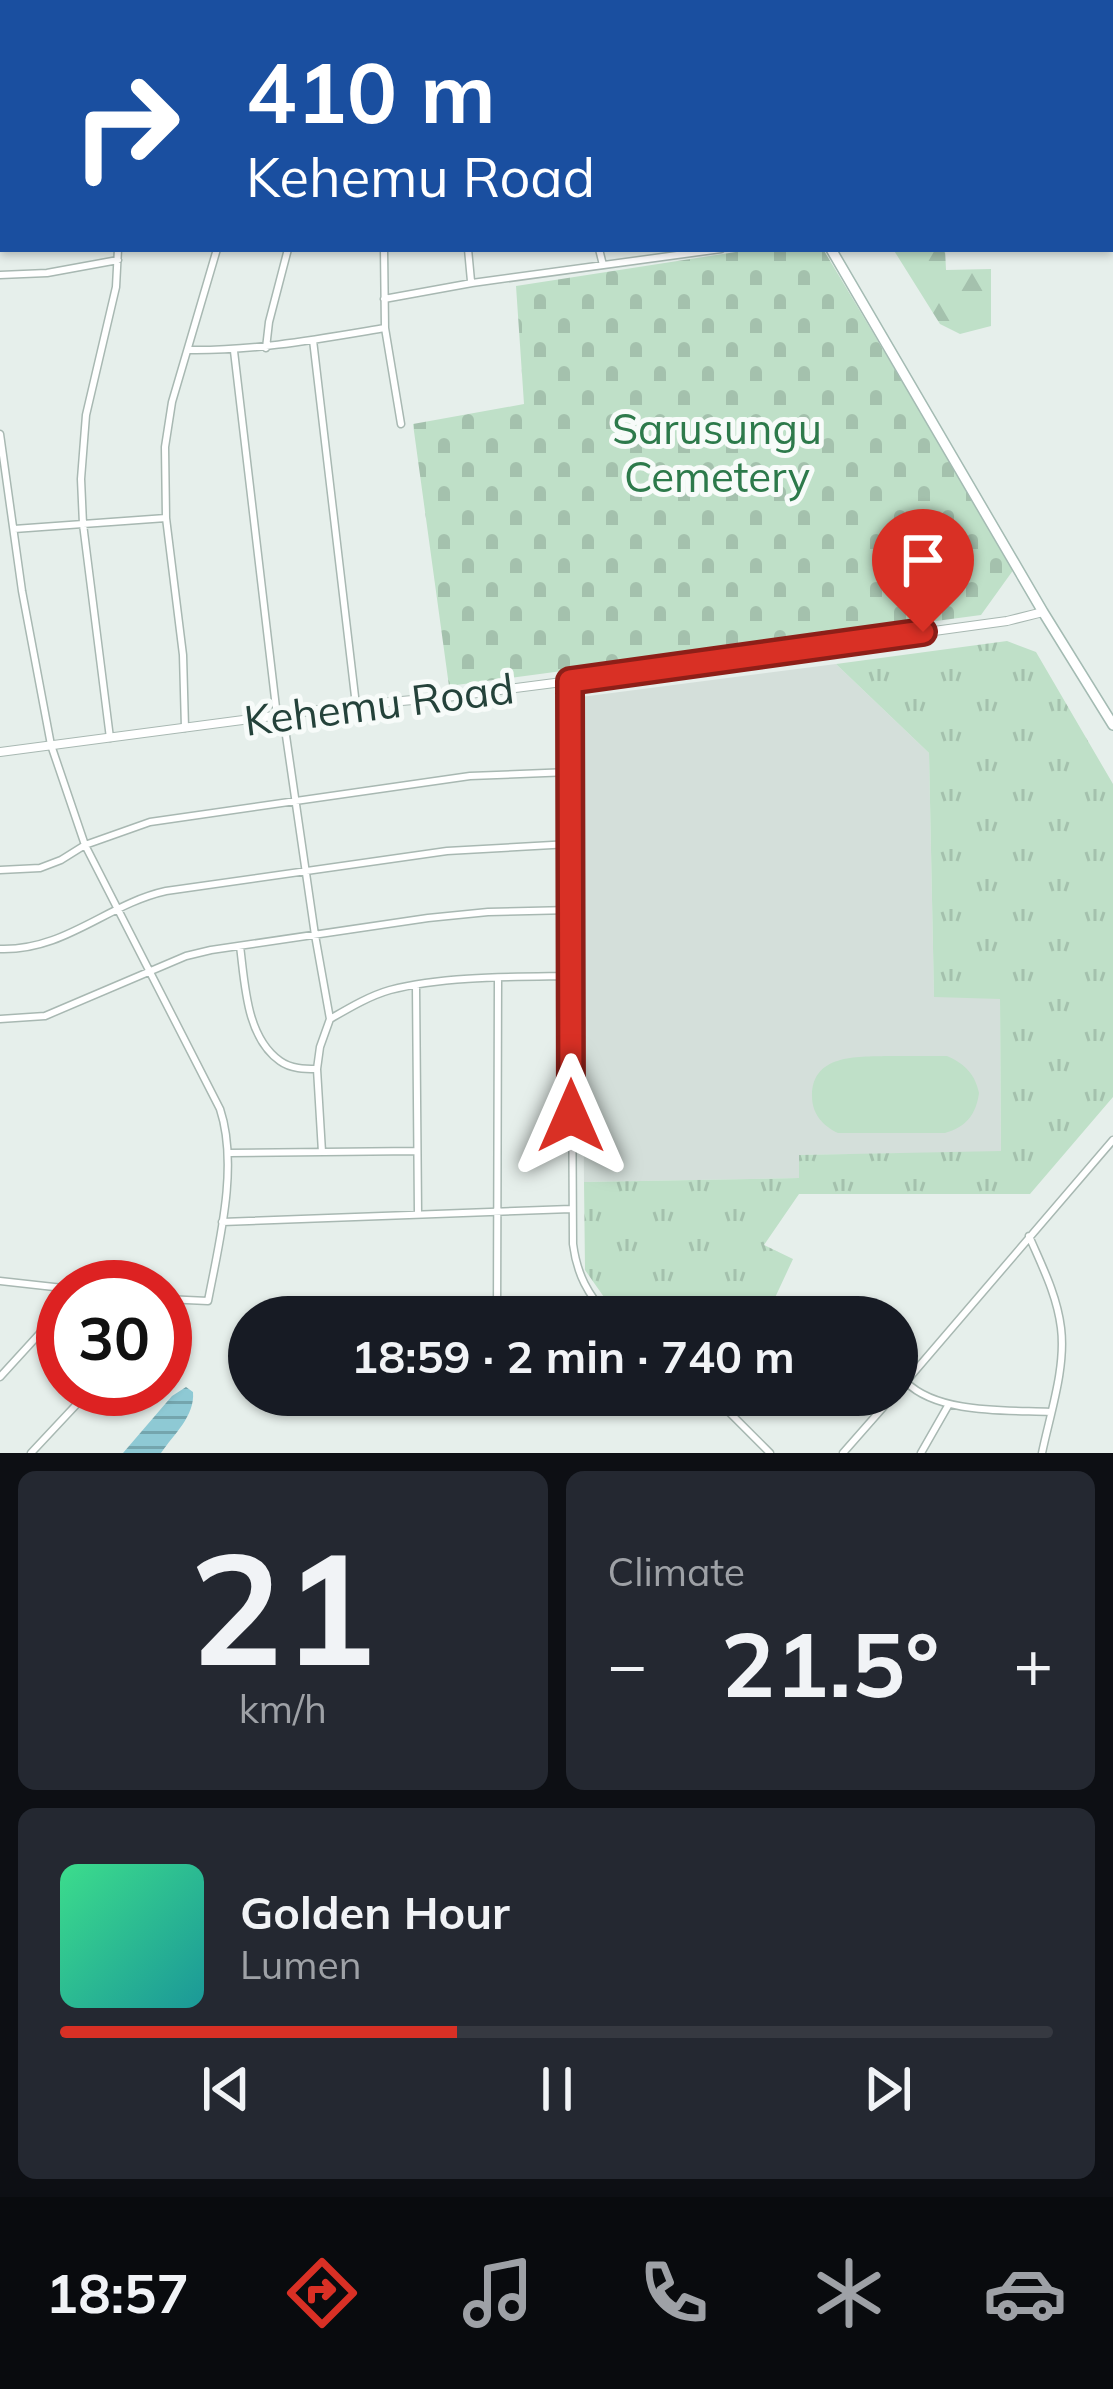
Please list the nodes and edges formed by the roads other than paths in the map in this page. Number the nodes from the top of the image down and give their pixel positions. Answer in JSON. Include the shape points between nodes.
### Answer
{"nodes":[{"id":1,"x":118,"y":252,"type":"edge"},
{"id":2,"x":216,"y":252,"type":"edge"},
{"id":3,"x":287,"y":252,"type":"edge"},
{"id":4,"x":384,"y":252,"type":"edge"},
{"id":5,"x":468,"y":252,"type":"edge"},
{"id":6,"x":600,"y":252,"type":"edge"},
{"id":7,"x":699,"y":252,"type":"edge"},
{"id":8,"x":833,"y":252,"type":"edge"},
{"id":9,"x":118,"y":260,"type":"junction"},
{"id":10,"x":603,"y":265,"type":"junction"},
{"id":11,"x":0,"y":274,"type":"edge"},
{"id":12,"x":472,"y":283,"type":"junction"},
{"id":13,"x":384,"y":298,"type":"junction"},
{"id":14,"x":385,"y":328,"type":"junction"},
{"id":15,"x":313,"y":340,"type":"junction"},
{"id":16,"x":266,"y":348,"type":"junction"},
{"id":17,"x":188,"y":350,"type":"junction"},
{"id":18,"x":234,"y":351,"type":"junction"},
{"id":19,"x":401,"y":424,"type":"dead end"},
{"id":20,"x":0,"y":434,"type":"edge"},
{"id":21,"x":1,"y":447,"type":"edge"},
{"id":22,"x":166,"y":518,"type":"junction"},
{"id":23,"x":83,"y":524,"type":"junction"},
{"id":24,"x":14,"y":529,"type":"junction"},
{"id":25,"x":1043,"y":612,"type":"junction"},
{"id":26,"x":570,"y":681,"type":"junction"},
{"id":27,"x":356,"y":705,"type":"junction"},
{"id":28,"x":280,"y":716,"type":"junction"},
{"id":29,"x":1113,"y":725,"type":"edge"},
{"id":30,"x":185,"y":728,"type":"junction"},
{"id":31,"x":110,"y":738,"type":"junction"},
{"id":32,"x":51,"y":745,"type":"junction"},
{"id":33,"x":0,"y":752,"type":"edge"},
{"id":34,"x":570,"y":772,"type":"junction"},
{"id":35,"x":296,"y":801,"type":"junction"},
{"id":36,"x":570,"y":844,"type":"junction"},
{"id":37,"x":85,"y":845,"type":"junction"},
{"id":38,"x":0,"y":869,"type":"edge"},
{"id":39,"x":306,"y":871,"type":"junction"},
{"id":40,"x":118,"y":910,"type":"junction"},
{"id":41,"x":572,"y":910,"type":"junction"},
{"id":42,"x":315,"y":934,"type":"junction"},
{"id":43,"x":240,"y":946,"type":"junction"},
{"id":44,"x":0,"y":949,"type":"edge"},
{"id":45,"x":151,"y":971,"type":"junction"},
{"id":46,"x":571,"y":976,"type":"junction"},
{"id":47,"x":498,"y":978,"type":"junction"},
{"id":48,"x":416,"y":986,"type":"junction"},
{"id":49,"x":0,"y":1019,"type":"edge"},
{"id":50,"x":330,"y":1019,"type":"junction"},
{"id":51,"x":317,"y":1069,"type":"junction"},
{"id":52,"x":1113,"y":1140,"type":"edge"},
{"id":53,"x":417,"y":1151,"type":"junction"},
{"id":54,"x":322,"y":1152,"type":"junction"},
{"id":55,"x":228,"y":1154,"type":"junction"},
{"id":56,"x":571,"y":1209,"type":"junction"},
{"id":57,"x":499,"y":1211,"type":"junction"},
{"id":58,"x":418,"y":1213,"type":"junction"},
{"id":59,"x":222,"y":1222,"type":"junction"},
{"id":60,"x":1029,"y":1236,"type":"junction"},
{"id":61,"x":0,"y":1281,"type":"edge"},
{"id":62,"x":36,"y":1285,"type":"edge"},
{"id":63,"x":497,"y":1296,"type":"edge"},
{"id":64,"x":591,"y":1296,"type":"edge"},
{"id":65,"x":192,"y":1300,"type":"edge"},
{"id":66,"x":36,"y":1338,"type":"edge"},
{"id":67,"x":918,"y":1368,"type":"edge"},
{"id":68,"x":0,"y":1377,"type":"edge"},
{"id":69,"x":918,"y":1391,"type":"edge"},
{"id":70,"x":949,"y":1404,"type":"junction"},
{"id":71,"x":1050,"y":1412,"type":"junction"},
{"id":72,"x":66,"y":1416,"type":"edge"},
{"id":73,"x":733,"y":1416,"type":"edge"},
{"id":74,"x":876,"y":1416,"type":"edge"},
{"id":75,"x":31,"y":1453,"type":"edge"},
{"id":76,"x":770,"y":1453,"type":"edge"},
{"id":77,"x":843,"y":1453,"type":"edge"},
{"id":78,"x":921,"y":1453,"type":"edge"},
{"id":79,"x":1042,"y":1453,"type":"edge"}],
"edges":[{"from":1,"to":9,"type":"street"},
{"from":2,"to":17,"type":"street"},
{"from":3,"to":16,"type":"street"},
{"from":4,"to":13,"type":"street"},
{"from":5,"to":12,"type":"street"},
{"from":6,"to":10,"type":"street"},
{"from":7,"to":10,"type":"street"},
{"from":8,"to":25,"type":"main road"},
{"from":9,"to":11,"type":"street"},
{"from":9,"to":23,"type":"street","via":[[83,437]]},
{"from":10,"to":12,"type":"street"},
{"from":12,"to":13,"type":"street"},
{"from":13,"to":14,"type":"street"},
{"from":14,"to":15,"type":"street"},
{"from":14,"to":19,"type":"street"},
{"from":15,"to":16,"type":"street"},
{"from":15,"to":27,"type":"street"},
{"from":16,"to":18,"type":"street"},
{"from":17,"to":18,"type":"street"},
{"from":17,"to":22,"type":"street","via":[[166,430]]},
{"from":18,"to":28,"type":"street"},
{"from":20,"to":21,"type":"street"},
{"from":21,"to":24,"type":"street"},
{"from":22,"to":23,"type":"street"},
{"from":22,"to":30,"type":"street"},
{"from":23,"to":24,"type":"street"},
{"from":23,"to":31,"type":"street"},
{"from":24,"to":32,"type":"street"},
{"from":25,"to":26,"type":"street","name":"Kehemu Road"},
{"from":25,"to":29,"type":"main road"},
{"from":26,"to":27,"type":"street","name":"Kehemu Road"},
{"from":26,"to":34,"type":"street"},
{"from":27,"to":28,"type":"street","name":"Kehemu Road"},
{"from":28,"to":30,"type":"street","name":"Kehemu Road"},
{"from":28,"to":35,"type":"street"},
{"from":30,"to":31,"type":"street","name":"Kehemu Road"},
{"from":31,"to":32,"type":"street","name":"Kehemu Road"},
{"from":32,"to":33,"type":"street","name":"Kehemu Road"},
{"from":32,"to":37,"type":"street"},
{"from":34,"to":35,"type":"street","via":[[470,776]]},
{"from":34,"to":36,"type":"street"},
{"from":35,"to":37,"type":"street","via":[[150,822]]},
{"from":35,"to":39,"type":"street"},
{"from":36,"to":39,"type":"street"},
{"from":36,"to":41,"type":"street"},
{"from":37,"to":38,"type":"street","via":[[40,868]]},
{"from":37,"to":40,"type":"street"},
{"from":39,"to":40,"type":"street","via":[[146,895]]},
{"from":39,"to":42,"type":"street"},
{"from":40,"to":44,"type":"street","via":[[44,946]]},
{"from":40,"to":45,"type":"street"},
{"from":41,"to":42,"type":"street"},
{"from":41,"to":46,"type":"street"},
{"from":42,"to":43,"type":"street"},
{"from":42,"to":50,"type":"street"},
{"from":43,"to":45,"type":"street"},
{"from":43,"to":51,"type":"street","via":[[249,1010],[263,1040],[279,1060]]},
{"from":45,"to":49,"type":"street","via":[[45,1016]]},
{"from":45,"to":55,"type":"street","via":[[220,1109]]},
{"from":46,"to":47,"type":"street"},
{"from":46,"to":56,"type":"street"},
{"from":47,"to":48,"type":"street"},
{"from":47,"to":57,"type":"street"},
{"from":48,"to":50,"type":"street"},
{"from":48,"to":53,"type":"street"},
{"from":50,"to":51,"type":"street"},
{"from":51,"to":54,"type":"street"},
{"from":52,"to":60,"type":"street"},
{"from":53,"to":54,"type":"street"},
{"from":53,"to":58,"type":"street"},
{"from":54,"to":55,"type":"street"},
{"from":55,"to":59,"type":"street"},
{"from":56,"to":57,"type":"street"},
{"from":56,"to":64,"type":"street","via":[[576,1269]]},
{"from":57,"to":58,"type":"street"},
{"from":57,"to":63,"type":"street"},
{"from":58,"to":59,"type":"street"},
{"from":59,"to":65,"type":"street","via":[[208,1301]]},
{"from":60,"to":67,"type":"street"},
{"from":60,"to":71,"type":"street","via":[[1061,1328]]},
{"from":61,"to":62,"type":"street"},
{"from":66,"to":68,"type":"street"},
{"from":69,"to":70,"type":"street"},
{"from":70,"to":71,"type":"street"},
{"from":70,"to":78,"type":"street"},
{"from":71,"to":79,"type":"street"},
{"from":72,"to":75,"type":"street"},
{"from":73,"to":76,"type":"street"},
{"from":74,"to":77,"type":"street"}]}
